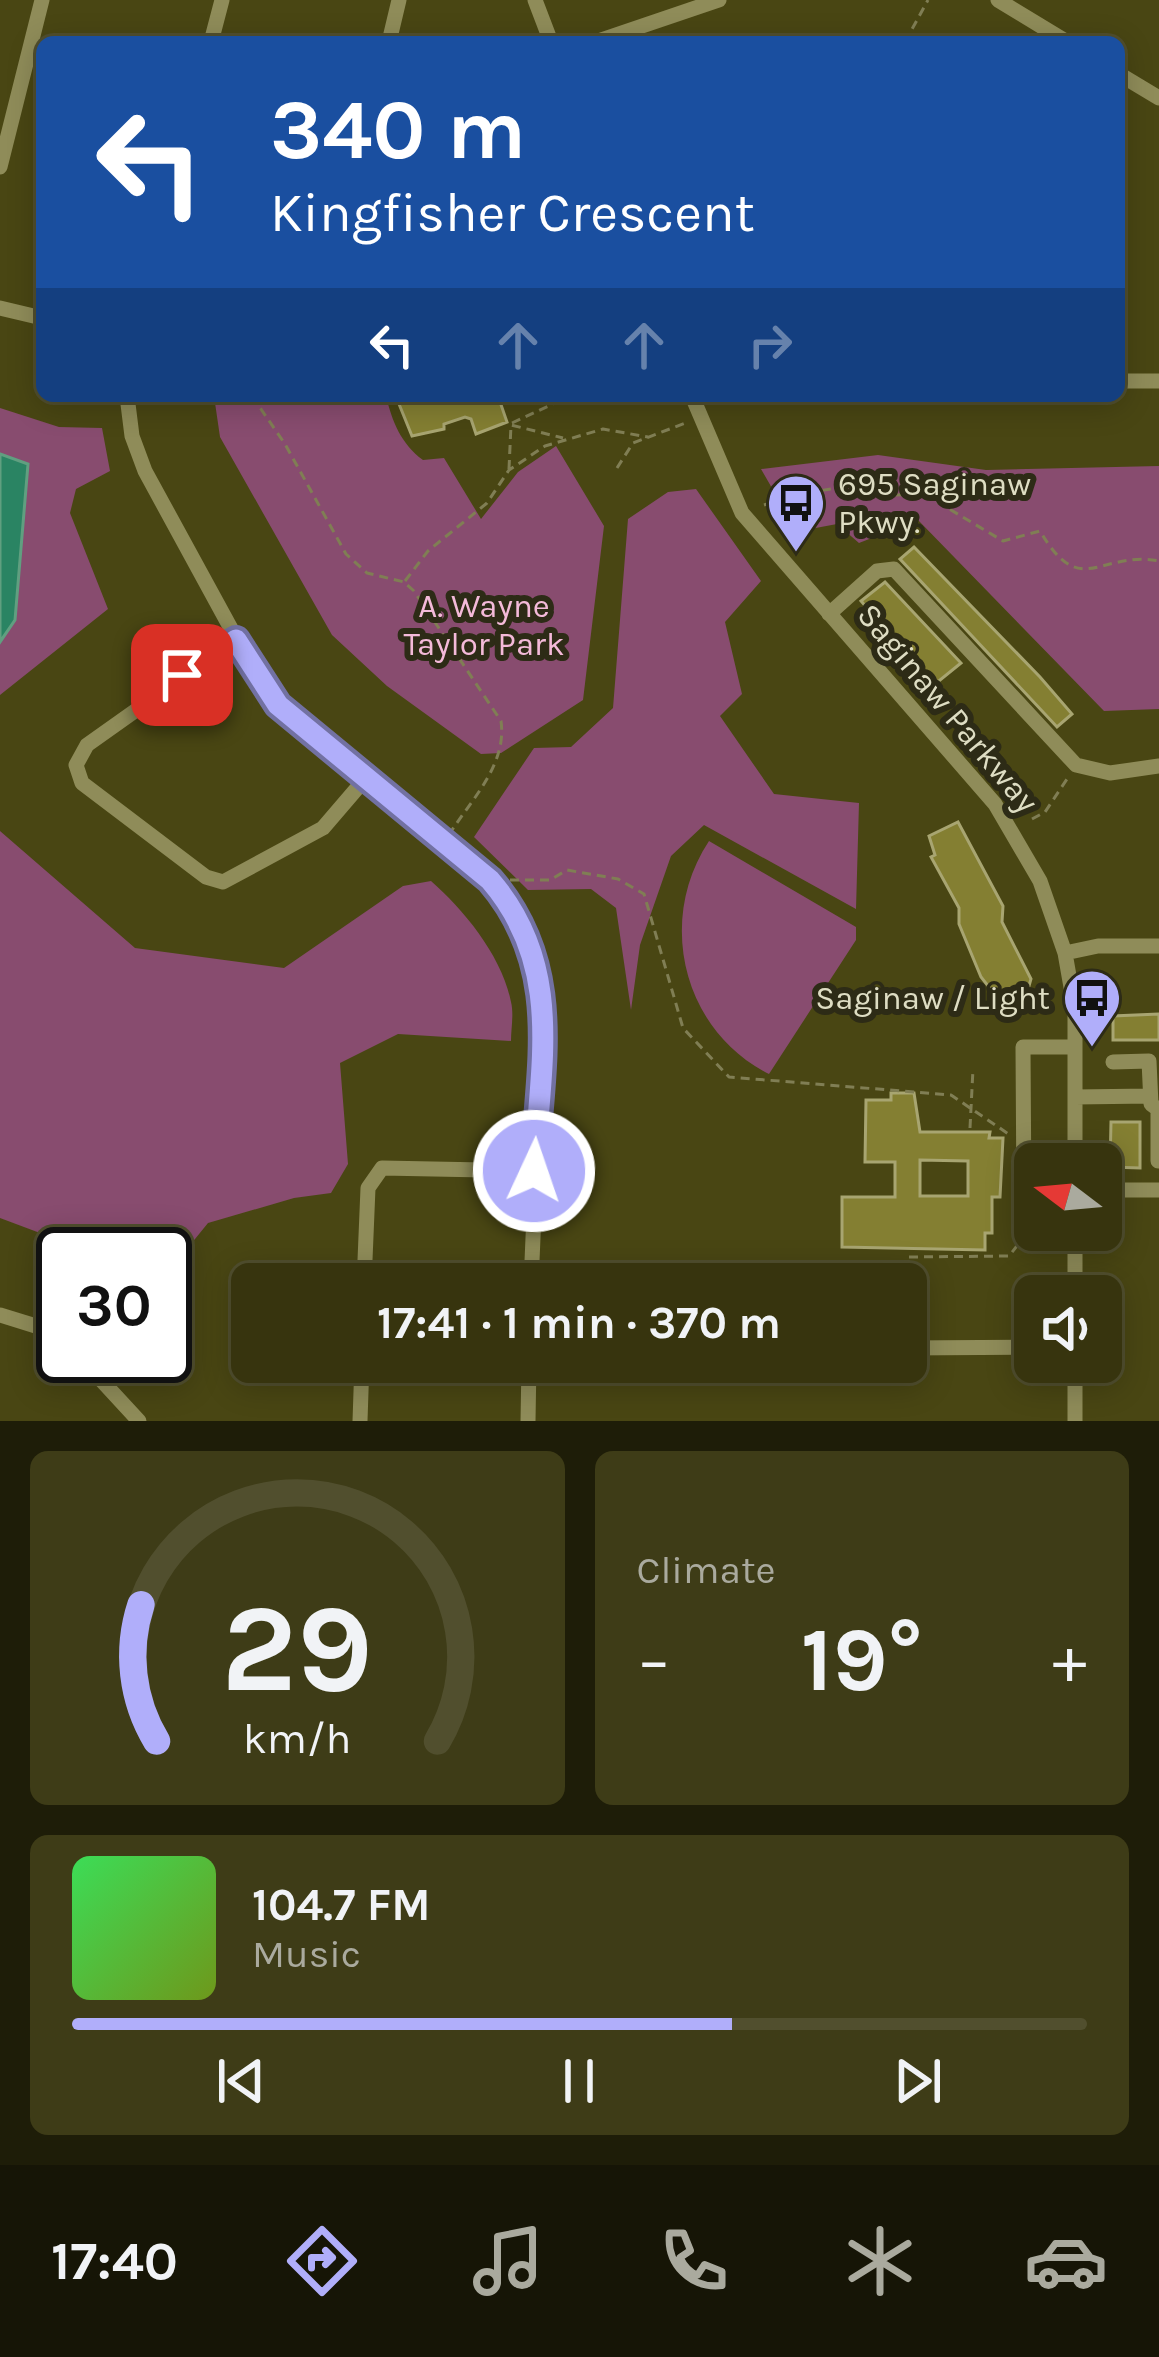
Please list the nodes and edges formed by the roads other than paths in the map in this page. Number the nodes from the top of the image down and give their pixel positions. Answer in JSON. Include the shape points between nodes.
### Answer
{"nodes":[{"id":1,"x":42,"y":0,"type":"edge"},
{"id":2,"x":222,"y":0,"type":"edge"},
{"id":3,"x":399,"y":0,"type":"edge"},
{"id":4,"x":535,"y":0,"type":"edge"},
{"id":5,"x":719,"y":0,"type":"edge"},
{"id":6,"x":998,"y":0,"type":"edge"},
{"id":7,"x":213,"y":36,"type":"edge"},
{"id":8,"x":390,"y":36,"type":"edge"},
{"id":9,"x":549,"y":36,"type":"edge"},
{"id":10,"x":613,"y":36,"type":"edge"},
{"id":11,"x":1057,"y":36,"type":"edge"},
{"id":12,"x":1125,"y":77,"type":"edge"},
{"id":13,"x":1157,"y":92,"type":"edge"},
{"id":14,"x":0,"y":167,"type":"edge"},
{"id":15,"x":0,"y":308,"type":"edge"},
{"id":16,"x":36,"y":317,"type":"edge"},
{"id":17,"x":1125,"y":381,"type":"edge"},
{"id":18,"x":1159,"y":381,"type":"edge"},
{"id":19,"x":128,"y":402,"type":"edge"},
{"id":20,"x":694,"y":402,"type":"edge"},
{"id":21,"x":829,"y":614,"type":"junction"},
{"id":22,"x":236,"y":640,"type":"junction"},
{"id":23,"x":1159,"y":766,"type":"edge"},
{"id":24,"x":365,"y":779,"type":"junction"},
{"id":25,"x":1159,"y":946,"type":"edge"},
{"id":26,"x":1065,"y":953,"type":"junction"},
{"id":27,"x":1075,"y":1047,"type":"junction"},
{"id":28,"x":1113,"y":1061,"type":"dead end"},
{"id":29,"x":1075,"y":1097,"type":"junction"},
{"id":30,"x":1156,"y":1105,"type":"edge"},
{"id":31,"x":1024,"y":1143,"type":"edge"},
{"id":32,"x":1075,"y":1143,"type":"edge"},
{"id":33,"x":1158,"y":1161,"type":"edge"},
{"id":34,"x":534,"y":1171,"type":"junction"},
{"id":35,"x":1122,"y":1190,"type":"edge"},
{"id":36,"x":1159,"y":1190,"type":"edge"},
{"id":37,"x":365,"y":1263,"type":"edge"},
{"id":38,"x":532,"y":1263,"type":"edge"},
{"id":39,"x":0,"y":1315,"type":"edge"},
{"id":40,"x":36,"y":1326,"type":"edge"},
{"id":41,"x":927,"y":1348,"type":"edge"},
{"id":42,"x":1014,"y":1348,"type":"edge"},
{"id":43,"x":103,"y":1383,"type":"edge"},
{"id":44,"x":362,"y":1383,"type":"edge"},
{"id":45,"x":529,"y":1383,"type":"edge"},
{"id":46,"x":1075,"y":1383,"type":"edge"},
{"id":47,"x":136,"y":1420,"type":"edge"},
{"id":48,"x":361,"y":1421,"type":"edge"},
{"id":49,"x":528,"y":1421,"type":"edge"},
{"id":50,"x":1075,"y":1421,"type":"edge"}],
"edges":[{"from":1,"to":14,"type":"street"},
{"from":2,"to":7,"type":"street"},
{"from":3,"to":8,"type":"street"},
{"from":4,"to":9,"type":"street"},
{"from":5,"to":10,"type":"street"},
{"from":6,"to":11,"type":"street"},
{"from":12,"to":13,"type":"street"},
{"from":15,"to":16,"type":"street"},
{"from":17,"to":18,"type":"street"},
{"from":19,"to":22,"type":"street","via":[[145,471]]},
{"from":20,"to":21,"type":"street","name":"Saginaw Parkway","via":[[742,513]]},
{"from":21,"to":23,"type":"street","via":[[877,571],[902,573],[1076,765],[1110,773]]},
{"from":21,"to":26,"type":"street","name":"Saginaw Parkway","via":[[995,803],[1040,881]]},
{"from":22,"to":24,"type":"street","via":[[265,691]]},
{"from":22,"to":24,"type":"street","via":[[87,745],[76,765],[82,783],[223,882],[323,828]]},
{"from":24,"to":34,"type":"street","via":[[490,880],[525,927],[543,1007]]},
{"from":25,"to":26,"type":"street"},
{"from":26,"to":27,"type":"street","name":"Saginaw Parkway"},
{"from":27,"to":29,"type":"street","name":"Saginaw Parkway"},
{"from":27,"to":31,"type":"street","via":[[1024,1047]]},
{"from":28,"to":30,"type":"street","via":[[1149,1061]]},
{"from":29,"to":30,"type":"street"},
{"from":29,"to":32,"type":"street","name":"Saginaw Parkway"},
{"from":30,"to":33,"type":"street"},
{"from":34,"to":37,"type":"street","via":[[382,1168],[368,1188]]},
{"from":34,"to":38,"type":"street"},
{"from":35,"to":36,"type":"street"},
{"from":39,"to":40,"type":"street"},
{"from":41,"to":42,"type":"street"},
{"from":43,"to":47,"type":"street"},
{"from":44,"to":48,"type":"street"},
{"from":45,"to":49,"type":"street"},
{"from":46,"to":50,"type":"street"}]}
